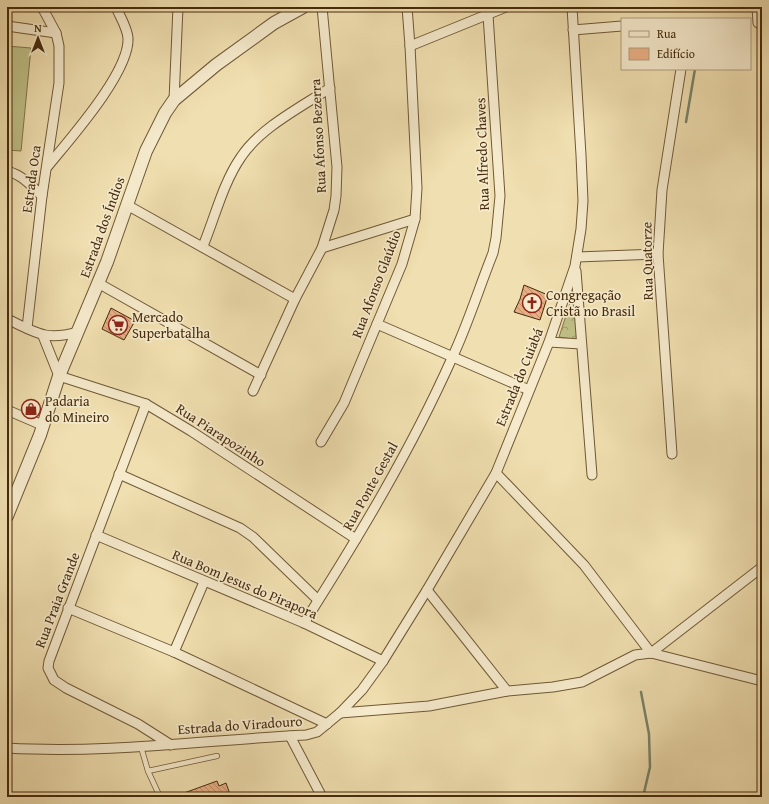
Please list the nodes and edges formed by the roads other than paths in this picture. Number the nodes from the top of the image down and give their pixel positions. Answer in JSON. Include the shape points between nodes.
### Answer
{"nodes":[{"id":1,"x":42,"y":7,"type":"edge"},
{"id":2,"x":116,"y":7,"type":"edge"},
{"id":3,"x":178,"y":7,"type":"edge"},
{"id":4,"x":304,"y":7,"type":"edge"},
{"id":5,"x":322,"y":7,"type":"edge"},
{"id":6,"x":406,"y":7,"type":"edge"},
{"id":7,"x":506,"y":7,"type":"edge"},
{"id":8,"x":572,"y":7,"type":"edge"},
{"id":9,"x":756,"y":7,"type":"edge"},
{"id":10,"x":488,"y":15,"type":"junction"},
{"id":11,"x":757,"y":23,"type":"edge"},
{"id":12,"x":7,"y":26,"type":"edge"},
{"id":13,"x":621,"y":26,"type":"edge"},
{"id":14,"x":573,"y":30,"type":"junction"},
{"id":15,"x":56,"y":33,"type":"junction"},
{"id":16,"x":410,"y":46,"type":"junction"},
{"id":17,"x":681,"y":70,"type":"edge"},
{"id":18,"x":330,"y":88,"type":"junction"},
{"id":19,"x":174,"y":100,"type":"junction"},
{"id":20,"x":48,"y":167,"type":"junction"},
{"id":21,"x":7,"y":171,"type":"edge"},
{"id":22,"x":42,"y":196,"type":"junction"},
{"id":23,"x":127,"y":205,"type":"junction"},
{"id":24,"x":415,"y":219,"type":"junction"},
{"id":25,"x":203,"y":246,"type":"junction"},
{"id":26,"x":322,"y":248,"type":"junction"},
{"id":27,"x":658,"y":254,"type":"junction"},
{"id":28,"x":576,"y":261,"type":"junction"},
{"id":29,"x":98,"y":283,"type":"junction"},
{"id":30,"x":296,"y":299,"type":"junction"},
{"id":31,"x":7,"y":319,"type":"edge"},
{"id":32,"x":377,"y":324,"type":"junction"},
{"id":33,"x":27,"y":328,"type":"junction"},
{"id":34,"x":78,"y":332,"type":"junction"},
{"id":35,"x":43,"y":336,"type":"junction"},
{"id":36,"x":550,"y":342,"type":"junction"},
{"id":37,"x":581,"y":344,"type":"junction"},
{"id":38,"x":453,"y":357,"type":"junction"},
{"id":39,"x":261,"y":375,"type":"junction"},
{"id":40,"x":59,"y":376,"type":"junction"},
{"id":41,"x":529,"y":390,"type":"junction"},
{"id":42,"x":253,"y":391,"type":"dead end"},
{"id":43,"x":146,"y":404,"type":"junction"},
{"id":44,"x":7,"y":410,"type":"edge"},
{"id":45,"x":42,"y":425,"type":"junction"},
{"id":46,"x":321,"y":442,"type":"dead end"},
{"id":47,"x":672,"y":454,"type":"dead end"},
{"id":48,"x":496,"y":473,"type":"junction"},
{"id":49,"x":119,"y":474,"type":"junction"},
{"id":50,"x":592,"y":475,"type":"dead end"},
{"id":51,"x":7,"y":516,"type":"edge"},
{"id":52,"x":96,"y":535,"type":"junction"},
{"id":53,"x":356,"y":539,"type":"junction"},
{"id":54,"x":762,"y":567,"type":"edge"},
{"id":55,"x":204,"y":582,"type":"junction"},
{"id":56,"x":427,"y":590,"type":"junction"},
{"id":57,"x":318,"y":600,"type":"junction"},
{"id":58,"x":68,"y":608,"type":"junction"},
{"id":59,"x":304,"y":623,"type":"junction"},
{"id":60,"x":174,"y":652,"type":"junction"},
{"id":61,"x":651,"y":653,"type":"junction"},
{"id":62,"x":383,"y":661,"type":"junction"},
{"id":63,"x":762,"y":681,"type":"edge"},
{"id":64,"x":507,"y":691,"type":"junction"},
{"id":65,"x":340,"y":713,"type":"junction"},
{"id":66,"x":327,"y":724,"type":"junction"},
{"id":67,"x":290,"y":736,"type":"junction"},
{"id":68,"x":171,"y":745,"type":"junction"},
{"id":69,"x":141,"y":747,"type":"junction"},
{"id":70,"x":7,"y":748,"type":"edge"},
{"id":71,"x":217,"y":756,"type":"dead end"},
{"id":72,"x":148,"y":771,"type":"junction"},
{"id":73,"x":160,"y":797,"type":"edge"},
{"id":74,"x":322,"y":797,"type":"edge"}],
"edges":[{"from":1,"to":15,"type":"street","name":"Estrada Oca"},
{"from":2,"to":20,"type":"street","via":[[127,34],[125,56],[92,111]]},
{"from":3,"to":19,"type":"street"},
{"from":4,"to":19,"type":"street","name":"Estrada dos Índios","via":[[240,47]]},
{"from":5,"to":18,"type":"street","name":"Rua Afonso Bezerra"},
{"from":6,"to":16,"type":"street","name":"Rua Afonso Glaúdio"},
{"from":7,"to":10,"type":"street"},
{"from":8,"to":14,"type":"street","name":"Estrada do Cuiabá"},
{"from":9,"to":11,"type":"street"},
{"from":10,"to":16,"type":"street"},
{"from":10,"to":38,"type":"street","name":"Rua Alfredo Chaves","via":[[500,196],[498,217],[493,253]]},
{"from":12,"to":15,"type":"street"},
{"from":13,"to":14,"type":"street"},
{"from":14,"to":28,"type":"street","name":"Estrada do Cuiabá","via":[[583,201]]},
{"from":15,"to":20,"type":"street","name":"Estrada Oca","via":[[60,58],[59,83]]},
{"from":16,"to":24,"type":"street","name":"Rua Afonso Glaúdio","via":[[417,188]]},
{"from":17,"to":27,"type":"street","name":"Rua Quatorze","via":[[662,190]]},
{"from":18,"to":25,"type":"street","via":[[268,130],[241,156],[233,169]]},
{"from":18,"to":26,"type":"street","name":"Rua Afonso Bezerra","via":[[337,166],[336,196]]},
{"from":19,"to":23,"type":"street","name":"Estrada dos Índios","via":[[146,152]]},
{"from":20,"to":22,"type":"street","name":"Estrada Oca"},
{"from":21,"to":22,"type":"street","via":[[28,182]]},
{"from":22,"to":33,"type":"street","name":"Estrada Oca"},
{"from":23,"to":25,"type":"street"},
{"from":23,"to":29,"type":"street","name":"Estrada dos Índios"},
{"from":24,"to":26,"type":"street"},
{"from":24,"to":32,"type":"street","name":"Rua Afonso Glaúdio","via":[[402,264]]},
{"from":25,"to":30,"type":"street"},
{"from":26,"to":30,"type":"street","name":"Rua Afonso Bezerra"},
{"from":27,"to":28,"type":"street"},
{"from":27,"to":47,"type":"street","name":"Rua Quatorze"},
{"from":28,"to":36,"type":"street","name":"Estrada do Cuiabá"},
{"from":28,"to":37,"type":"street"},
{"from":29,"to":34,"type":"street","name":"Estrada dos Índios"},
{"from":29,"to":39,"type":"street"},
{"from":30,"to":39,"type":"street","name":"Rua Afonso Bezerra"},
{"from":31,"to":33,"type":"street"},
{"from":32,"to":38,"type":"street"},
{"from":32,"to":46,"type":"street","name":"Rua Afonso Glaúdio","via":[[344,403]]},
{"from":33,"to":35,"type":"street"},
{"from":34,"to":35,"type":"street","via":[[56,337]]},
{"from":34,"to":40,"type":"street","name":"Estrada dos Índios"},
{"from":35,"to":40,"type":"street"},
{"from":36,"to":37,"type":"street"},
{"from":36,"to":41,"type":"street","name":"Estrada do Cuiabá"},
{"from":37,"to":50,"type":"street"},
{"from":38,"to":41,"type":"street"},
{"from":38,"to":53,"type":"street","name":"Rua Ponte Gestal","via":[[414,436]]},
{"from":39,"to":42,"type":"street","name":"Rua Afonso Bezerra"},
{"from":40,"to":43,"type":"street","name":"Rua Piarapozinho"},
{"from":40,"to":45,"type":"street","name":"Estrada dos Índios"},
{"from":41,"to":48,"type":"street","name":"Estrada do Cuiabá"},
{"from":43,"to":49,"type":"street","name":"Rua Praia Grande"},
{"from":43,"to":53,"type":"street","name":"Rua Piarapozinho"},
{"from":44,"to":45,"type":"street"},
{"from":45,"to":51,"type":"street","name":"Estrada dos Índios"},
{"from":48,"to":56,"type":"street","name":"Estrada do Cuiabá"},
{"from":48,"to":61,"type":"street","via":[[584,565]]},
{"from":49,"to":52,"type":"street","name":"Rua Praia Grande"},
{"from":49,"to":57,"type":"street","via":[[240,528],[253,537]]},
{"from":52,"to":55,"type":"street","name":"Rua Bom Jesus do Pirapora"},
{"from":52,"to":58,"type":"street","name":"Rua Praia Grande"},
{"from":53,"to":57,"type":"street","name":"Rua Ponte Gestal"},
{"from":54,"to":61,"type":"street"},
{"from":55,"to":59,"type":"street","name":"Rua Bom Jesus do Pirapora"},
{"from":55,"to":60,"type":"street"},
{"from":56,"to":62,"type":"street","name":"Estrada do Cuiabá"},
{"from":56,"to":64,"type":"street"},
{"from":57,"to":59,"type":"street","name":"Rua Ponte Gestal"},
{"from":58,"to":60,"type":"street"},
{"from":58,"to":68,"type":"street","name":"Rua Praia Grande","via":[[49,661],[48,668],[54,680],[138,724]]},
{"from":59,"to":62,"type":"street","name":"Rua Bom Jesus do Pirapora"},
{"from":60,"to":66,"type":"street"},
{"from":61,"to":63,"type":"street"},
{"from":61,"to":64,"type":"street","via":[[635,655],[582,682]]},
{"from":62,"to":65,"type":"street","name":"Estrada do Cuiabá","via":[[362,690]]},
{"from":64,"to":65,"type":"street","via":[[429,706]]},
{"from":65,"to":66,"type":"street","name":"Estrada do Viradouro"},
{"from":66,"to":67,"type":"street","name":"Estrada do Viradouro","via":[[317,732]]},
{"from":67,"to":68,"type":"street","name":"Estrada do Viradouro"},
{"from":67,"to":74,"type":"street"},
{"from":68,"to":69,"type":"street","name":"Estrada do Viradouro"},
{"from":69,"to":70,"type":"street","name":"Estrada do Viradouro","via":[[64,750]]},
{"from":69,"to":72,"type":"lane"},
{"from":71,"to":72,"type":"lane"},
{"from":72,"to":73,"type":"lane"}]}
